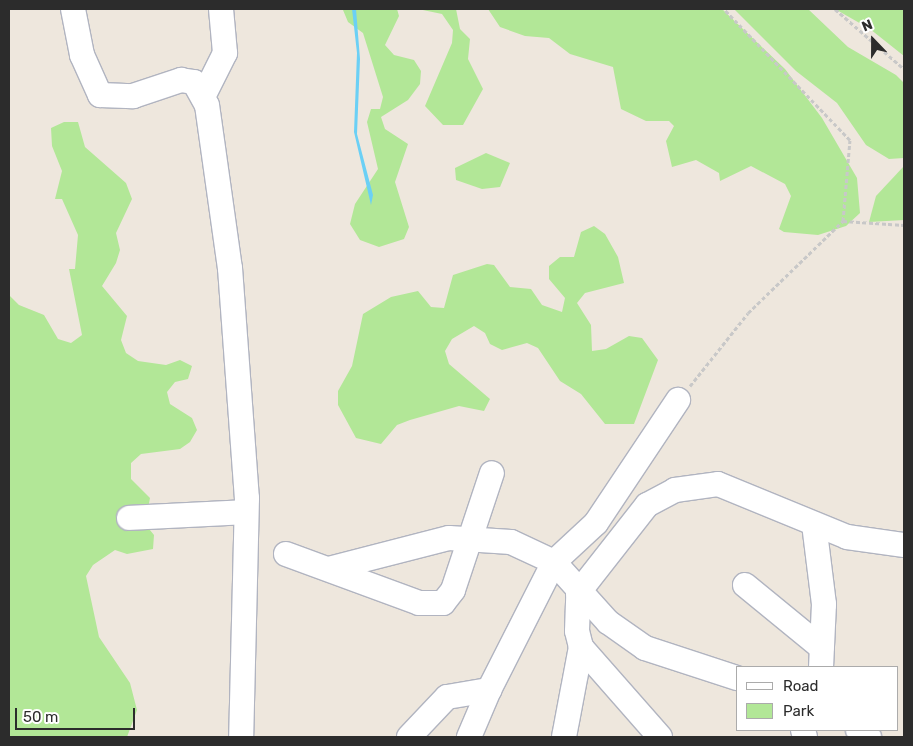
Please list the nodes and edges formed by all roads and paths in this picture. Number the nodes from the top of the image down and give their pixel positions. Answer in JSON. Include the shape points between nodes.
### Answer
{"nodes":[{"id":1,"x":73,"y":9,"type":"edge"},
{"id":2,"x":220,"y":9,"type":"edge"},
{"id":3,"x":724,"y":9,"type":"edge"},
{"id":4,"x":835,"y":9,"type":"edge"},
{"id":5,"x":904,"y":69,"type":"edge"},
{"id":6,"x":204,"y":94,"type":"junction"},
{"id":7,"x":843,"y":221,"type":"junction"},
{"id":8,"x":904,"y":226,"type":"edge"},
{"id":9,"x":678,"y":400,"type":"joint"},
{"id":10,"x":492,"y":474,"type":"dead end"},
{"id":11,"x":246,"y":512,"type":"junction"},
{"id":12,"x":129,"y":518,"type":"dead end"},
{"id":13,"x":814,"y":524,"type":"junction"},
{"id":14,"x":470,"y":537,"type":"junction"},
{"id":15,"x":904,"y":545,"type":"edge"},
{"id":16,"x":286,"y":554,"type":"dead end"},
{"id":17,"x":554,"y":562,"type":"junction"},
{"id":18,"x":332,"y":568,"type":"junction"},
{"id":19,"x":745,"y":585,"type":"dead end"},
{"id":20,"x":578,"y":593,"type":"junction"},
{"id":21,"x":581,"y":647,"type":"junction"},
{"id":22,"x":821,"y":658,"type":"edge"},
{"id":23,"x":736,"y":678,"type":"edge"},
{"id":24,"x":489,"y":690,"type":"junction"},
{"id":25,"x":241,"y":737,"type":"edge"},
{"id":26,"x":409,"y":737,"type":"edge"},
{"id":27,"x":469,"y":737,"type":"edge"},
{"id":28,"x":564,"y":737,"type":"edge"},
{"id":29,"x":660,"y":737,"type":"edge"}],
"edges":[{"from":1,"to":6,"type":"street","via":[[82,55],[100,95],[133,96],[181,80],[194,82]]},
{"from":2,"to":6,"type":"street","via":[[225,53]]},
{"from":3,"to":7,"type":"path","via":[[850,140]]},
{"from":4,"to":5,"type":"path"},
{"from":6,"to":11,"type":"street","via":[[230,268]]},
{"from":7,"to":8,"type":"path"},
{"from":7,"to":9,"type":"path","via":[[748,313]]},
{"from":9,"to":17,"type":"street","via":[[596,523]]},
{"from":10,"to":14,"type":"street"},
{"from":11,"to":12,"type":"street"},
{"from":11,"to":25,"type":"street"},
{"from":13,"to":15,"type":"street","via":[[847,537]]},
{"from":13,"to":20,"type":"street","via":[[718,484],[676,490],[647,505]]},
{"from":13,"to":22,"type":"street","via":[[824,604]]},
{"from":14,"to":17,"type":"street","via":[[511,542]]},
{"from":14,"to":18,"type":"street"},
{"from":14,"to":18,"type":"street","via":[[453,590],[443,603],[433,606],[392,594]]},
{"from":16,"to":18,"type":"street"},
{"from":17,"to":20,"type":"street"},
{"from":17,"to":24,"type":"street"},
{"from":19,"to":22,"type":"street"},
{"from":20,"to":21,"type":"street"},
{"from":20,"to":23,"type":"street","via":[[645,648]]},
{"from":21,"to":28,"type":"street"},
{"from":21,"to":29,"type":"street"},
{"from":24,"to":26,"type":"street","via":[[446,697]]},
{"from":24,"to":27,"type":"street"}]}
